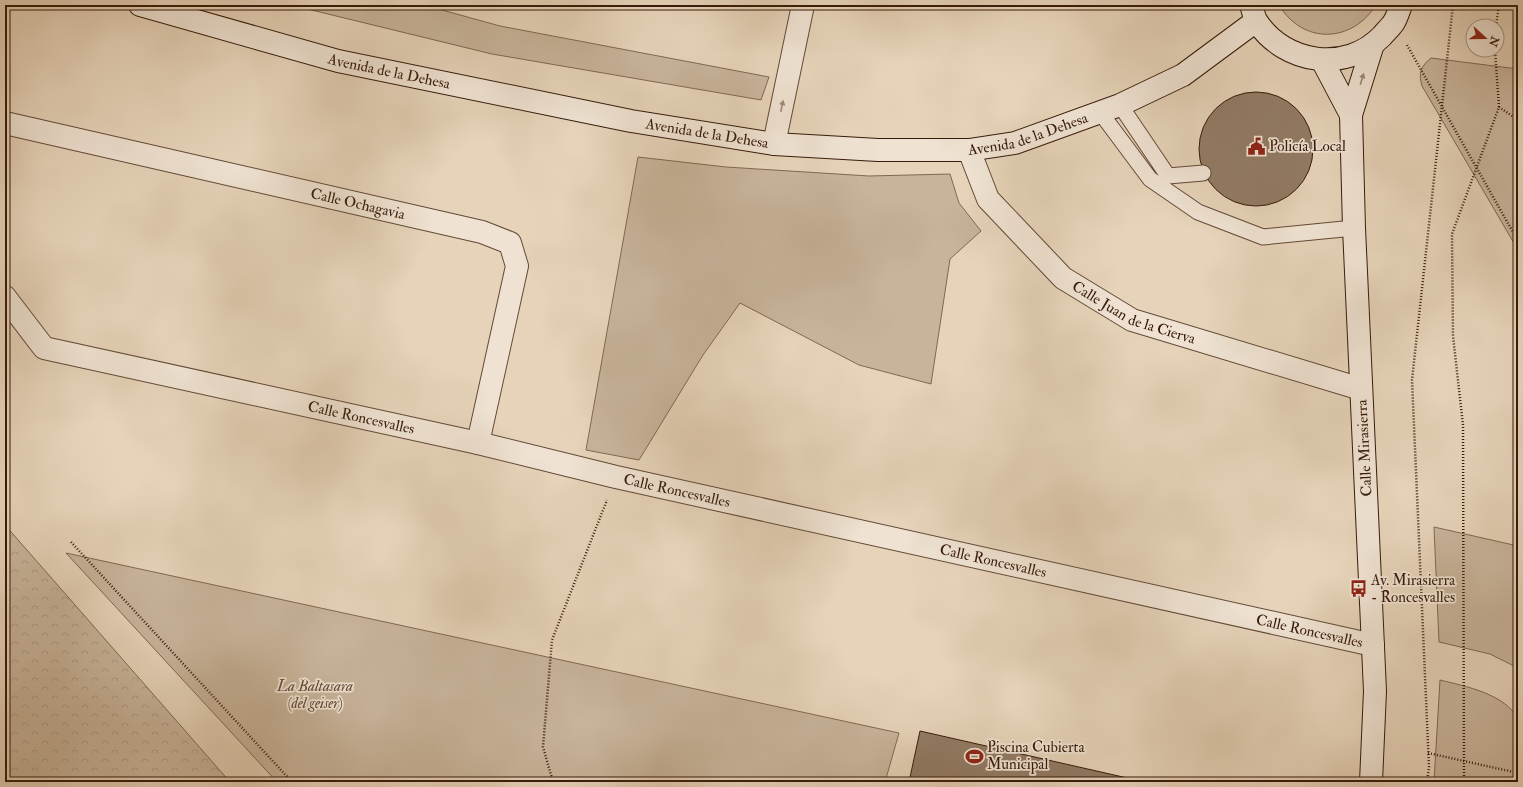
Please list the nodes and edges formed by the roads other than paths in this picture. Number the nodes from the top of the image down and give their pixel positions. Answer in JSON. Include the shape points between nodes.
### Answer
{"nodes":[{"id":1,"x":140,"y":5,"type":"edge"},
{"id":2,"x":803,"y":5,"type":"edge"},
{"id":3,"x":1254,"y":13,"type":"edge"},
{"id":4,"x":1397,"y":14,"type":"edge"},
{"id":5,"x":1373,"y":44,"type":"junction"},
{"id":6,"x":1322,"y":60,"type":"junction"},
{"id":7,"x":1110,"y":109,"type":"junction"},
{"id":8,"x":1351,"y":114,"type":"junction"},
{"id":9,"x":5,"y":123,"type":"edge"},
{"id":10,"x":774,"y":144,"type":"junction"},
{"id":11,"x":969,"y":150,"type":"junction"},
{"id":12,"x":1203,"y":173,"type":"dead end"},
{"id":13,"x":1354,"y":228,"type":"junction"},
{"id":14,"x":5,"y":297,"type":"edge"},
{"id":15,"x":1362,"y":389,"type":"junction"},
{"id":16,"x":478,"y":443,"type":"junction"},
{"id":17,"x":1373,"y":645,"type":"junction"},
{"id":18,"x":1371,"y":782,"type":"edge"}],
"edges":[{"from":1,"to":10,"type":"street","name":"Avenida de la Dehesa","via":[[338,61],[631,121]]},
{"from":10,"to":2,"type":"street","one_way":true},
{"from":3,"to":6,"type":"street","via":[[1274,42],[1296,55]]},
{"from":3,"to":7,"type":"street","name":"Avenida de la Dehesa","via":[[1184,75]]},
{"from":4,"to":5,"type":"street"},
{"from":5,"to":6,"type":"street","via":[[1349,57]]},
{"from":8,"to":5,"type":"street","name":"Calle Mirasierra","one_way":true},
{"from":6,"to":8,"type":"street","name":"Calle Mirasierra"},
{"from":7,"to":11,"type":"street","name":"Avenida de la Dehesa","via":[[1015,143]]},
{"from":7,"to":12,"type":"lane","via":[[1168,176]]},
{"from":7,"to":13,"type":"lane","via":[[1150,179],[1198,212],[1263,237]]},
{"from":8,"to":13,"type":"street","name":"Calle Mirasierra"},
{"from":9,"to":16,"type":"street","name":"Calle Ochagavia","via":[[482,232],[510,243],[517,266]]},
{"from":10,"to":11,"type":"street","name":"Avenida de la Dehesa","via":[[878,150]]},
{"from":11,"to":15,"type":"street","name":"Calle Juan de la Cierva","via":[[988,199],[1063,278],[1132,320]]},
{"from":13,"to":15,"type":"street","name":"Calle Mirasierra"},
{"from":14,"to":16,"type":"street","name":"Calle Roncesvalles","via":[[44,348]]},
{"from":15,"to":17,"type":"street","name":"Calle Mirasierra"},
{"from":16,"to":17,"type":"street","name":"Calle Roncesvalles","via":[[616,477]]},
{"from":17,"to":18,"type":"street","name":"Calle Mirasierra"}]}
